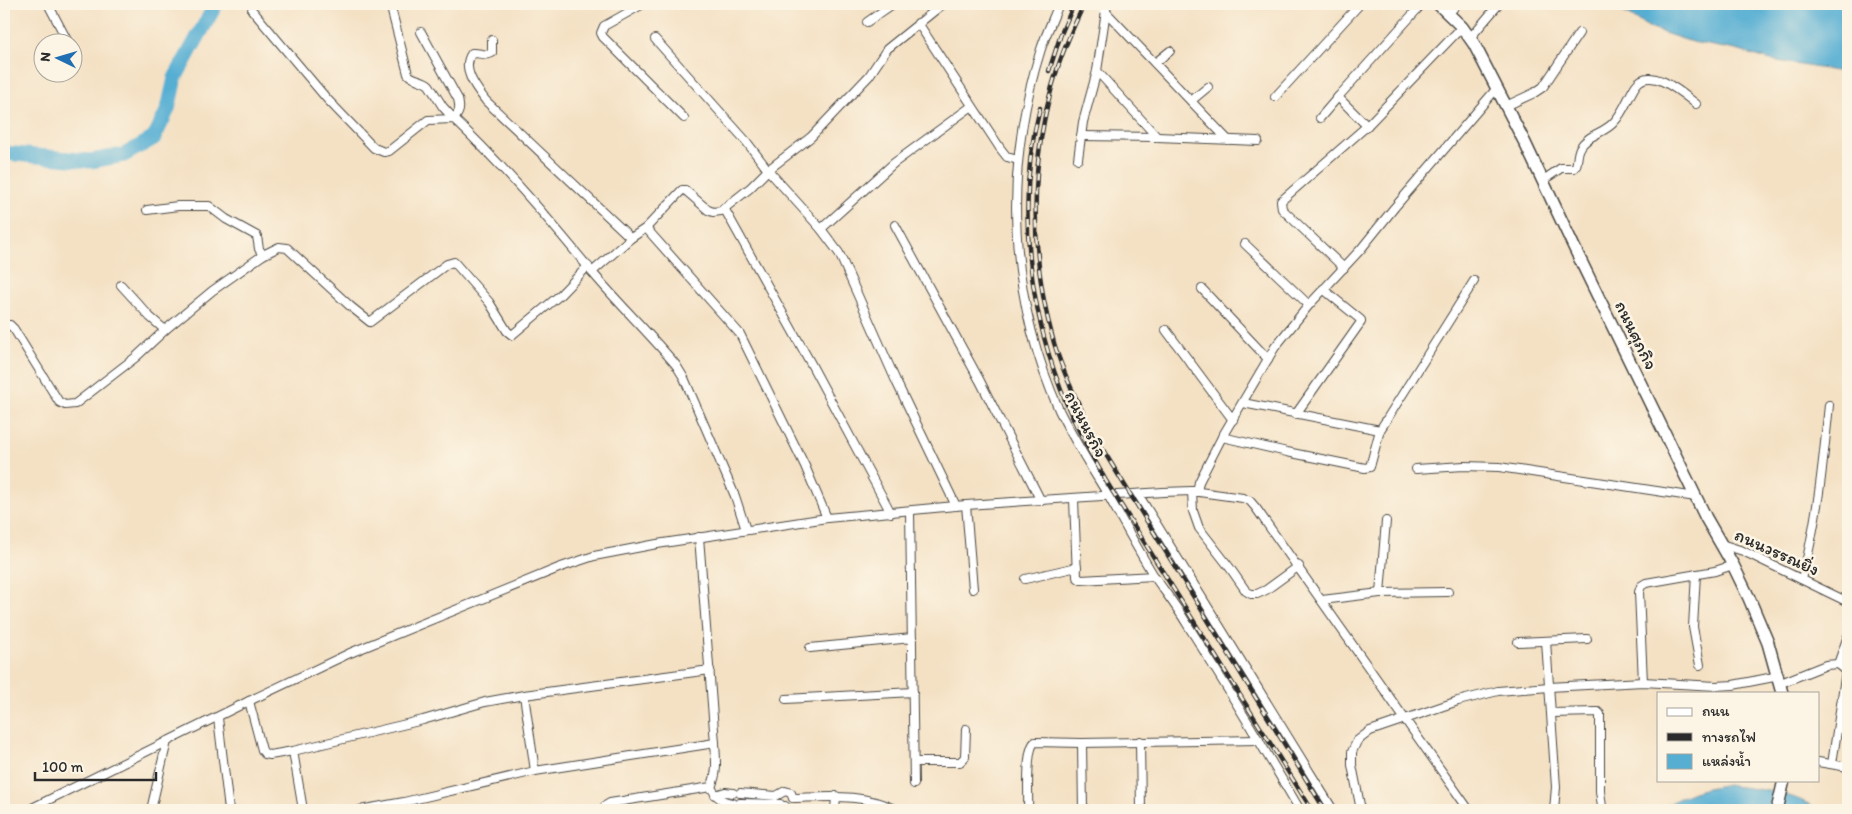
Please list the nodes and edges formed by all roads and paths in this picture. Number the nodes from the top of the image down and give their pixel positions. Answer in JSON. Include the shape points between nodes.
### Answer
{"nodes":[{"id":1,"x":48,"y":4,"type":"edge"},
{"id":2,"x":390,"y":4,"type":"edge"},
{"id":3,"x":643,"y":4,"type":"edge"},
{"id":4,"x":893,"y":4,"type":"edge"},
{"id":5,"x":943,"y":4,"type":"edge"},
{"id":6,"x":1059,"y":4,"type":"edge"},
{"id":7,"x":1360,"y":4,"type":"edge"},
{"id":8,"x":1422,"y":4,"type":"edge"},
{"id":9,"x":1438,"y":4,"type":"edge"},
{"id":10,"x":1457,"y":4,"type":"edge"},
{"id":11,"x":1499,"y":4,"type":"edge"},
{"id":12,"x":1106,"y":7,"type":"edge"},
{"id":13,"x":252,"y":10,"type":"dead end"},
{"id":14,"x":1449,"y":13,"type":"junction"},
{"id":15,"x":867,"y":22,"type":"dead end"},
{"id":16,"x":918,"y":23,"type":"junction"},
{"id":17,"x":1462,"y":27,"type":"junction"},
{"id":18,"x":63,"y":32,"type":"edge"},
{"id":19,"x":422,"y":32,"type":"dead end"},
{"id":20,"x":1579,"y":33,"type":"dead end"},
{"id":21,"x":1470,"y":38,"type":"junction"},
{"id":22,"x":655,"y":39,"type":"dead end"},
{"id":23,"x":492,"y":40,"type":"dead end"},
{"id":24,"x":1170,"y":51,"type":"dead end"},
{"id":25,"x":1155,"y":62,"type":"junction"},
{"id":26,"x":1096,"y":72,"type":"junction"},
{"id":27,"x":1208,"y":87,"type":"dead end"},
{"id":28,"x":1497,"y":88,"type":"junction"},
{"id":29,"x":1275,"y":96,"type":"dead end"},
{"id":30,"x":1338,"y":97,"type":"junction"},
{"id":31,"x":1191,"y":101,"type":"junction"},
{"id":32,"x":1696,"y":104,"type":"dead end"},
{"id":33,"x":972,"y":106,"type":"junction"},
{"id":34,"x":1506,"y":106,"type":"junction"},
{"id":35,"x":684,"y":118,"type":"dead end"},
{"id":36,"x":1320,"y":118,"type":"dead end"},
{"id":37,"x":454,"y":119,"type":"junction"},
{"id":38,"x":1366,"y":126,"type":"junction"},
{"id":39,"x":1081,"y":136,"type":"junction"},
{"id":40,"x":1157,"y":137,"type":"junction"},
{"id":41,"x":1228,"y":140,"type":"junction"},
{"id":42,"x":1258,"y":141,"type":"dead end"},
{"id":43,"x":1078,"y":159,"type":"dead end"},
{"id":44,"x":1018,"y":160,"type":"junction"},
{"id":45,"x":768,"y":170,"type":"junction"},
{"id":46,"x":1542,"y":181,"type":"junction"},
{"id":47,"x":724,"y":208,"type":"junction"},
{"id":48,"x":147,"y":210,"type":"dead end"},
{"id":49,"x":895,"y":225,"type":"dead end"},
{"id":50,"x":646,"y":228,"type":"junction"},
{"id":51,"x":821,"y":230,"type":"junction"},
{"id":52,"x":631,"y":238,"type":"junction"},
{"id":53,"x":1245,"y":244,"type":"dead end"},
{"id":54,"x":263,"y":255,"type":"junction"},
{"id":55,"x":1344,"y":268,"type":"junction"},
{"id":56,"x":590,"y":269,"type":"junction"},
{"id":57,"x":1474,"y":281,"type":"dead end"},
{"id":58,"x":120,"y":285,"type":"dead end"},
{"id":59,"x":1202,"y":289,"type":"dead end"},
{"id":60,"x":1323,"y":289,"type":"junction"},
{"id":61,"x":1309,"y":305,"type":"junction"},
{"id":62,"x":4,"y":325,"type":"edge"},
{"id":63,"x":165,"y":330,"type":"junction"},
{"id":64,"x":1166,"y":330,"type":"dead end"},
{"id":65,"x":1268,"y":359,"type":"junction"},
{"id":66,"x":1243,"y":403,"type":"junction"},
{"id":67,"x":1829,"y":406,"type":"dead end"},
{"id":68,"x":1296,"y":414,"type":"junction"},
{"id":69,"x":1233,"y":420,"type":"junction"},
{"id":70,"x":1380,"y":430,"type":"junction"},
{"id":71,"x":1222,"y":437,"type":"junction"},
{"id":72,"x":1416,"y":469,"type":"dead end"},
{"id":73,"x":1194,"y":492,"type":"junction"},
{"id":74,"x":1138,"y":494,"type":"junction"},
{"id":75,"x":1108,"y":496,"type":"junction"},
{"id":76,"x":1696,"y":497,"type":"junction"},
{"id":77,"x":1074,"y":499,"type":"junction"},
{"id":78,"x":1042,"y":501,"type":"junction"},
{"id":79,"x":966,"y":505,"type":"junction"},
{"id":80,"x":956,"y":506,"type":"junction"},
{"id":81,"x":910,"y":511,"type":"junction"},
{"id":82,"x":890,"y":513,"type":"junction"},
{"id":83,"x":827,"y":518,"type":"junction"},
{"id":84,"x":1386,"y":521,"type":"dead end"},
{"id":85,"x":746,"y":530,"type":"junction"},
{"id":86,"x":700,"y":537,"type":"junction"},
{"id":87,"x":1721,"y":544,"type":"junction"},
{"id":88,"x":1299,"y":566,"type":"junction"},
{"id":89,"x":1733,"y":566,"type":"junction"},
{"id":90,"x":1077,"y":567,"type":"junction"},
{"id":91,"x":1696,"y":574,"type":"junction"},
{"id":92,"x":1154,"y":576,"type":"junction"},
{"id":93,"x":1025,"y":579,"type":"dead end"},
{"id":94,"x":1802,"y":579,"type":"junction"},
{"id":95,"x":973,"y":589,"type":"dead end"},
{"id":96,"x":1448,"y":592,"type":"dead end"},
{"id":97,"x":1380,"y":593,"type":"junction"},
{"id":98,"x":1322,"y":600,"type":"junction"},
{"id":99,"x":1848,"y":602,"type":"edge"},
{"id":100,"x":1848,"y":636,"type":"edge"},
{"id":101,"x":912,"y":638,"type":"junction"},
{"id":102,"x":1587,"y":639,"type":"dead end"},
{"id":103,"x":1546,"y":641,"type":"junction"},
{"id":104,"x":1518,"y":642,"type":"dead end"},
{"id":105,"x":810,"y":648,"type":"dead end"},
{"id":106,"x":1838,"y":664,"type":"junction"},
{"id":107,"x":1700,"y":666,"type":"dead end"},
{"id":108,"x":710,"y":670,"type":"junction"},
{"id":109,"x":1847,"y":672,"type":"edge"},
{"id":110,"x":1643,"y":682,"type":"junction"},
{"id":111,"x":1781,"y":684,"type":"edge"},
{"id":112,"x":1549,"y":687,"type":"junction"},
{"id":113,"x":913,"y":692,"type":"junction"},
{"id":114,"x":524,"y":695,"type":"junction"},
{"id":115,"x":786,"y":699,"type":"dead end"},
{"id":116,"x":249,"y":701,"type":"junction"},
{"id":117,"x":1551,"y":713,"type":"junction"},
{"id":118,"x":218,"y":718,"type":"junction"},
{"id":119,"x":1405,"y":718,"type":"junction"},
{"id":120,"x":966,"y":728,"type":"dead end"},
{"id":121,"x":1259,"y":740,"type":"junction"},
{"id":122,"x":167,"y":741,"type":"junction"},
{"id":123,"x":1140,"y":741,"type":"junction"},
{"id":124,"x":715,"y":743,"type":"junction"},
{"id":125,"x":1082,"y":743,"type":"junction"},
{"id":126,"x":293,"y":751,"type":"junction"},
{"id":127,"x":914,"y":762,"type":"junction"},
{"id":128,"x":1820,"y":762,"type":"edge"},
{"id":129,"x":1832,"y":764,"type":"junction"},
{"id":130,"x":1848,"y":767,"type":"edge"},
{"id":131,"x":535,"y":771,"type":"junction"},
{"id":132,"x":1784,"y":782,"type":"edge"},
{"id":133,"x":914,"y":784,"type":"dead end"},
{"id":134,"x":711,"y":787,"type":"junction"},
{"id":135,"x":715,"y":795,"type":"junction"},
{"id":136,"x":836,"y":796,"type":"junction"},
{"id":137,"x":793,"y":798,"type":"junction"},
{"id":138,"x":782,"y":804,"type":"edge"},
{"id":139,"x":884,"y":807,"type":"edge"},
{"id":140,"x":1602,"y":807,"type":"dead end"},
{"id":141,"x":391,"y":808,"type":"edge"},
{"id":142,"x":28,"y":810,"type":"edge"},
{"id":143,"x":151,"y":810,"type":"edge"},
{"id":144,"x":229,"y":810,"type":"edge"},
{"id":145,"x":303,"y":810,"type":"edge"},
{"id":146,"x":360,"y":810,"type":"edge"},
{"id":147,"x":603,"y":810,"type":"edge"},
{"id":148,"x":836,"y":810,"type":"edge"},
{"id":149,"x":896,"y":810,"type":"edge"},
{"id":150,"x":1028,"y":810,"type":"edge"},
{"id":151,"x":1083,"y":810,"type":"edge"},
{"id":152,"x":1141,"y":810,"type":"edge"},
{"id":153,"x":1300,"y":810,"type":"edge"},
{"id":154,"x":1333,"y":810,"type":"edge"},
{"id":155,"x":1361,"y":810,"type":"edge"},
{"id":156,"x":1469,"y":810,"type":"edge"},
{"id":157,"x":1554,"y":810,"type":"edge"},
{"id":158,"x":1777,"y":810,"type":"edge"}],
"edges":[{"from":1,"to":18,"type":"street"},
{"from":2,"to":37,"type":"street","via":[[408,74],[426,82]]},
{"from":3,"to":35,"type":"street","via":[[604,26],[601,33]]},
{"from":4,"to":15,"type":"street"},
{"from":5,"to":16,"type":"street"},
{"from":6,"to":44,"type":"street","name":"ถนนนรกิจ","via":[[1041,49],[1023,123]]},
{"from":7,"to":29,"type":"street"},
{"from":8,"to":30,"type":"street"},
{"from":9,"to":14,"type":"main road","name":"ถนนศุภกิจ"},
{"from":10,"to":14,"type":"street"},
{"from":11,"to":21,"type":"street"},
{"from":12,"to":25,"type":"street"},
{"from":12,"to":26,"type":"street"},
{"from":13,"to":37,"type":"street","via":[[327,99],[380,152],[390,150],[428,120]]},
{"from":14,"to":17,"type":"main road","name":"ถนนศุภกิจ"},
{"from":16,"to":33,"type":"street"},
{"from":16,"to":45,"type":"street","via":[[887,49],[869,76],[811,136]]},
{"from":17,"to":21,"type":"main road","name":"ถนนศุภกิจ"},
{"from":17,"to":38,"type":"street"},
{"from":19,"to":37,"type":"street","via":[[458,99],[459,112]]},
{"from":20,"to":34,"type":"street","via":[[1543,87]]},
{"from":21,"to":28,"type":"main road","name":"ถนนศุภกิจ"},
{"from":22,"to":45,"type":"street"},
{"from":23,"to":52,"type":"street","via":[[492,53],[469,56],[468,68],[475,87],[493,108]]},
{"from":24,"to":25,"type":"street"},
{"from":25,"to":31,"type":"street"},
{"from":26,"to":39,"type":"street"},
{"from":26,"to":40,"type":"street"},
{"from":27,"to":31,"type":"street"},
{"from":28,"to":34,"type":"main road","name":"ถนนศุภกิจ"},
{"from":28,"to":55,"type":"street"},
{"from":30,"to":36,"type":"street"},
{"from":30,"to":38,"type":"street"},
{"from":31,"to":41,"type":"street"},
{"from":32,"to":46,"type":"street","via":[[1664,82],[1642,78],[1616,120],[1582,145],[1576,166],[1561,168]]},
{"from":33,"to":44,"type":"street","via":[[1007,157]]},
{"from":33,"to":51,"type":"street","via":[[894,164]]},
{"from":34,"to":46,"type":"main road","name":"ถนนศุภกิจ"},
{"from":37,"to":56,"type":"street","via":[[532,200]]},
{"from":38,"to":55,"type":"street","via":[[1280,204]]},
{"from":39,"to":40,"type":"street"},
{"from":39,"to":43,"type":"street"},
{"from":40,"to":41,"type":"street"},
{"from":41,"to":42,"type":"street"},
{"from":44,"to":75,"type":"street","name":"ถนนนรกิจ","via":[[1015,217],[1020,276],[1028,317],[1061,413]]},
{"from":45,"to":47,"type":"street"},
{"from":45,"to":51,"type":"street"},
{"from":46,"to":76,"type":"main road","name":"ถนนศุภกิจ"},
{"from":47,"to":50,"type":"street","via":[[717,212],[708,210],[682,190]]},
{"from":47,"to":82,"type":"street"},
{"from":48,"to":54,"type":"street","via":[[208,206],[257,236]]},
{"from":49,"to":78,"type":"street"},
{"from":50,"to":52,"type":"street"},
{"from":50,"to":83,"type":"street","via":[[740,334]]},
{"from":51,"to":80,"type":"street","via":[[839,253]]},
{"from":52,"to":56,"type":"street"},
{"from":53,"to":61,"type":"street"},
{"from":54,"to":56,"type":"street","via":[[287,248],[370,322],[454,262],[489,302],[512,335]]},
{"from":54,"to":63,"type":"street"},
{"from":55,"to":60,"type":"street"},
{"from":56,"to":85,"type":"street","via":[[667,354],[684,378],[735,496]]},
{"from":57,"to":70,"type":"street"},
{"from":58,"to":63,"type":"street"},
{"from":59,"to":65,"type":"street"},
{"from":60,"to":61,"type":"street"},
{"from":60,"to":68,"type":"street","via":[[1361,322]]},
{"from":61,"to":65,"type":"street"},
{"from":62,"to":63,"type":"street","via":[[14,329],[59,402],[65,405],[75,404],[88,395]]},
{"from":64,"to":69,"type":"street"},
{"from":65,"to":66,"type":"street"},
{"from":66,"to":68,"type":"street"},
{"from":66,"to":69,"type":"street"},
{"from":67,"to":94,"type":"street","via":[[1810,550]]},
{"from":68,"to":70,"type":"street"},
{"from":69,"to":71,"type":"street"},
{"from":70,"to":71,"type":"street","via":[[1370,467],[1365,468]]},
{"from":71,"to":73,"type":"street"},
{"from":72,"to":76,"type":"street","via":[[1500,467]]},
{"from":73,"to":74,"type":"street"},
{"from":73,"to":88,"type":"street","via":[[1250,501]]},
{"from":73,"to":88,"type":"street","via":[[1193,512],[1199,528],[1246,591],[1256,594],[1266,590]]},
{"from":74,"to":75,"type":"street"},
{"from":74,"to":154,"type":"street"},
{"from":75,"to":77,"type":"street"},
{"from":75,"to":92,"type":"street","name":"ถนนนรกิจ"},
{"from":76,"to":87,"type":"main road","name":"ถนนศุภกิจ"},
{"from":77,"to":78,"type":"street"},
{"from":77,"to":90,"type":"street"},
{"from":78,"to":79,"type":"street"},
{"from":79,"to":80,"type":"street"},
{"from":79,"to":95,"type":"street"},
{"from":80,"to":81,"type":"street"},
{"from":81,"to":82,"type":"street"},
{"from":81,"to":101,"type":"street"},
{"from":82,"to":83,"type":"street"},
{"from":83,"to":85,"type":"street"},
{"from":84,"to":97,"type":"street"},
{"from":85,"to":86,"type":"street"},
{"from":86,"to":108,"type":"street"},
{"from":86,"to":116,"type":"street","via":[[594,556],[561,567],[350,654]]},
{"from":87,"to":89,"type":"main road","name":"ถนนศุภกิจ"},
{"from":87,"to":94,"type":"street","name":"ถนนวรรณยิ่ง"},
{"from":88,"to":98,"type":"street"},
{"from":89,"to":91,"type":"street"},
{"from":89,"to":111,"type":"main road","name":"ถนนศุภกิจ","via":[[1760,625]]},
{"from":90,"to":92,"type":"street","via":[[1077,577],[1081,580]]},
{"from":90,"to":93,"type":"street"},
{"from":91,"to":107,"type":"street","via":[[1693,627]]},
{"from":91,"to":110,"type":"street","via":[[1641,586]]},
{"from":92,"to":121,"type":"street","name":"ถนนนรกิจ"},
{"from":94,"to":99,"type":"street","name":"ถนนวรรณยิ่ง"},
{"from":96,"to":97,"type":"street"},
{"from":97,"to":98,"type":"street"},
{"from":98,"to":119,"type":"street"},
{"from":100,"to":106,"type":"street"},
{"from":101,"to":105,"type":"street"},
{"from":101,"to":113,"type":"street"},
{"from":102,"to":103,"type":"street"},
{"from":103,"to":104,"type":"street"},
{"from":103,"to":112,"type":"street"},
{"from":106,"to":109,"type":"street"},
{"from":106,"to":111,"type":"street","via":[[1826,665]]},
{"from":108,"to":114,"type":"street"},
{"from":108,"to":124,"type":"street"},
{"from":109,"to":129,"type":"street"},
{"from":110,"to":111,"type":"street","via":[[1716,686]]},
{"from":110,"to":112,"type":"street"},
{"from":112,"to":117,"type":"street"},
{"from":112,"to":119,"type":"street","via":[[1498,692]]},
{"from":113,"to":115,"type":"street"},
{"from":113,"to":127,"type":"street"},
{"from":114,"to":126,"type":"street"},
{"from":114,"to":131,"type":"street"},
{"from":116,"to":118,"type":"street"},
{"from":116,"to":126,"type":"street","via":[[265,754]]},
{"from":117,"to":140,"type":"street","via":[[1600,714]]},
{"from":117,"to":157,"type":"street","via":[[1556,787]]},
{"from":118,"to":122,"type":"street"},
{"from":118,"to":144,"type":"street"},
{"from":119,"to":155,"type":"street","via":[[1370,731],[1356,741],[1352,765]]},
{"from":119,"to":156,"type":"street"},
{"from":120,"to":127,"type":"street","via":[[965,757],[960,762]]},
{"from":121,"to":123,"type":"street"},
{"from":121,"to":153,"type":"street","name":"ถนนนรกิจ"},
{"from":122,"to":142,"type":"street"},
{"from":122,"to":143,"type":"street"},
{"from":123,"to":125,"type":"street"},
{"from":123,"to":152,"type":"street"},
{"from":124,"to":131,"type":"street"},
{"from":124,"to":134,"type":"street","via":[[716,771]]},
{"from":125,"to":150,"type":"street","via":[[1032,744]]},
{"from":125,"to":151,"type":"street"},
{"from":126,"to":145,"type":"street"},
{"from":127,"to":133,"type":"street"},
{"from":128,"to":129,"type":"street"},
{"from":129,"to":130,"type":"street"},
{"from":131,"to":141,"type":"street"},
{"from":132,"to":158,"type":"main road"},
{"from":134,"to":135,"type":"street"},
{"from":134,"to":147,"type":"street","via":[[610,803]]},
{"from":135,"to":138,"type":"street","via":[[736,793]]},
{"from":135,"to":138,"type":"street","via":[[725,802]]},
{"from":136,"to":137,"type":"street"},
{"from":136,"to":139,"type":"street","via":[[854,797]]},
{"from":136,"to":148,"type":"street"},
{"from":137,"to":138,"type":"street","via":[[790,804]]},
{"from":137,"to":138,"type":"street","via":[[788,792],[782,792]]},
{"from":139,"to":149,"type":"street"},
{"from":141,"to":146,"type":"street"}]}
